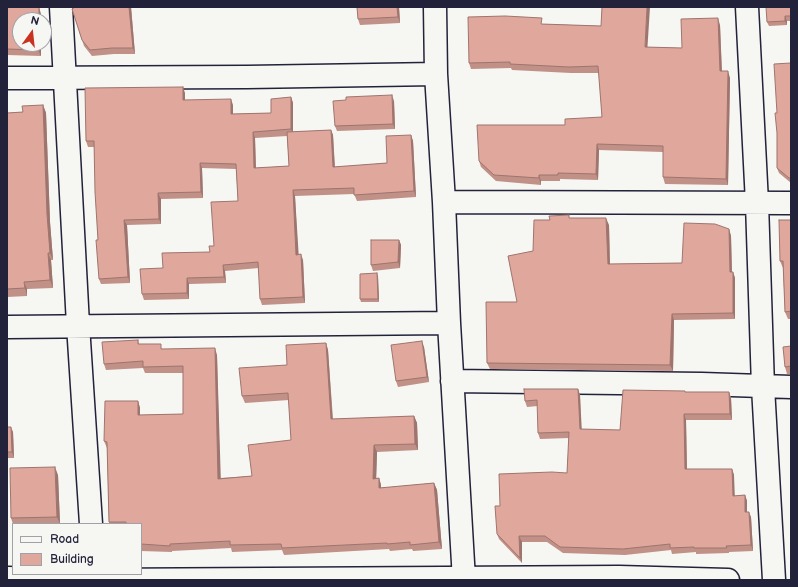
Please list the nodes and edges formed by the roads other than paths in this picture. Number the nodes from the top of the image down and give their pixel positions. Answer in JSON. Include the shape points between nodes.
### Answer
{"nodes":[{"id":1,"x":61,"y":7,"type":"edge"},
{"id":2,"x":435,"y":7,"type":"edge"},
{"id":3,"x":747,"y":7,"type":"edge"},
{"id":4,"x":436,"y":74,"type":"junction"},
{"id":5,"x":7,"y":78,"type":"edge"},
{"id":6,"x":65,"y":78,"type":"junction"},
{"id":7,"x":444,"y":202,"type":"junction"},
{"id":8,"x":757,"y":203,"type":"junction"},
{"id":9,"x":791,"y":203,"type":"edge"},
{"id":10,"x":449,"y":323,"type":"junction"},
{"id":11,"x":78,"y":325,"type":"junction"},
{"id":12,"x":7,"y":327,"type":"edge"},
{"id":13,"x":452,"y":381,"type":"junction"},
{"id":14,"x":763,"y":387,"type":"junction"},
{"id":15,"x":791,"y":387,"type":"edge"},
{"id":16,"x":91,"y":523,"type":"edge"},
{"id":17,"x":7,"y":578,"type":"edge"},
{"id":18,"x":464,"y":579,"type":"edge"},
{"id":19,"x":94,"y":580,"type":"edge"},
{"id":20,"x":728,"y":580,"type":"edge"},
{"id":21,"x":774,"y":580,"type":"edge"}],
"edges":[{"from":1,"to":6,"type":"street"},
{"from":2,"to":4,"type":"street"},
{"from":3,"to":8,"type":"street"},
{"from":4,"to":6,"type":"street"},
{"from":4,"to":7,"type":"street"},
{"from":5,"to":6,"type":"street"},
{"from":6,"to":11,"type":"street"},
{"from":7,"to":8,"type":"street"},
{"from":7,"to":10,"type":"street"},
{"from":8,"to":9,"type":"street"},
{"from":8,"to":14,"type":"street"},
{"from":10,"to":11,"type":"street"},
{"from":10,"to":13,"type":"street"},
{"from":11,"to":12,"type":"street"},
{"from":11,"to":16,"type":"street"},
{"from":13,"to":14,"type":"street"},
{"from":13,"to":18,"type":"street"},
{"from":14,"to":15,"type":"street"},
{"from":14,"to":21,"type":"street"},
{"from":17,"to":19,"type":"street"},
{"from":18,"to":19,"type":"street"},
{"from":18,"to":20,"type":"street"}]}
